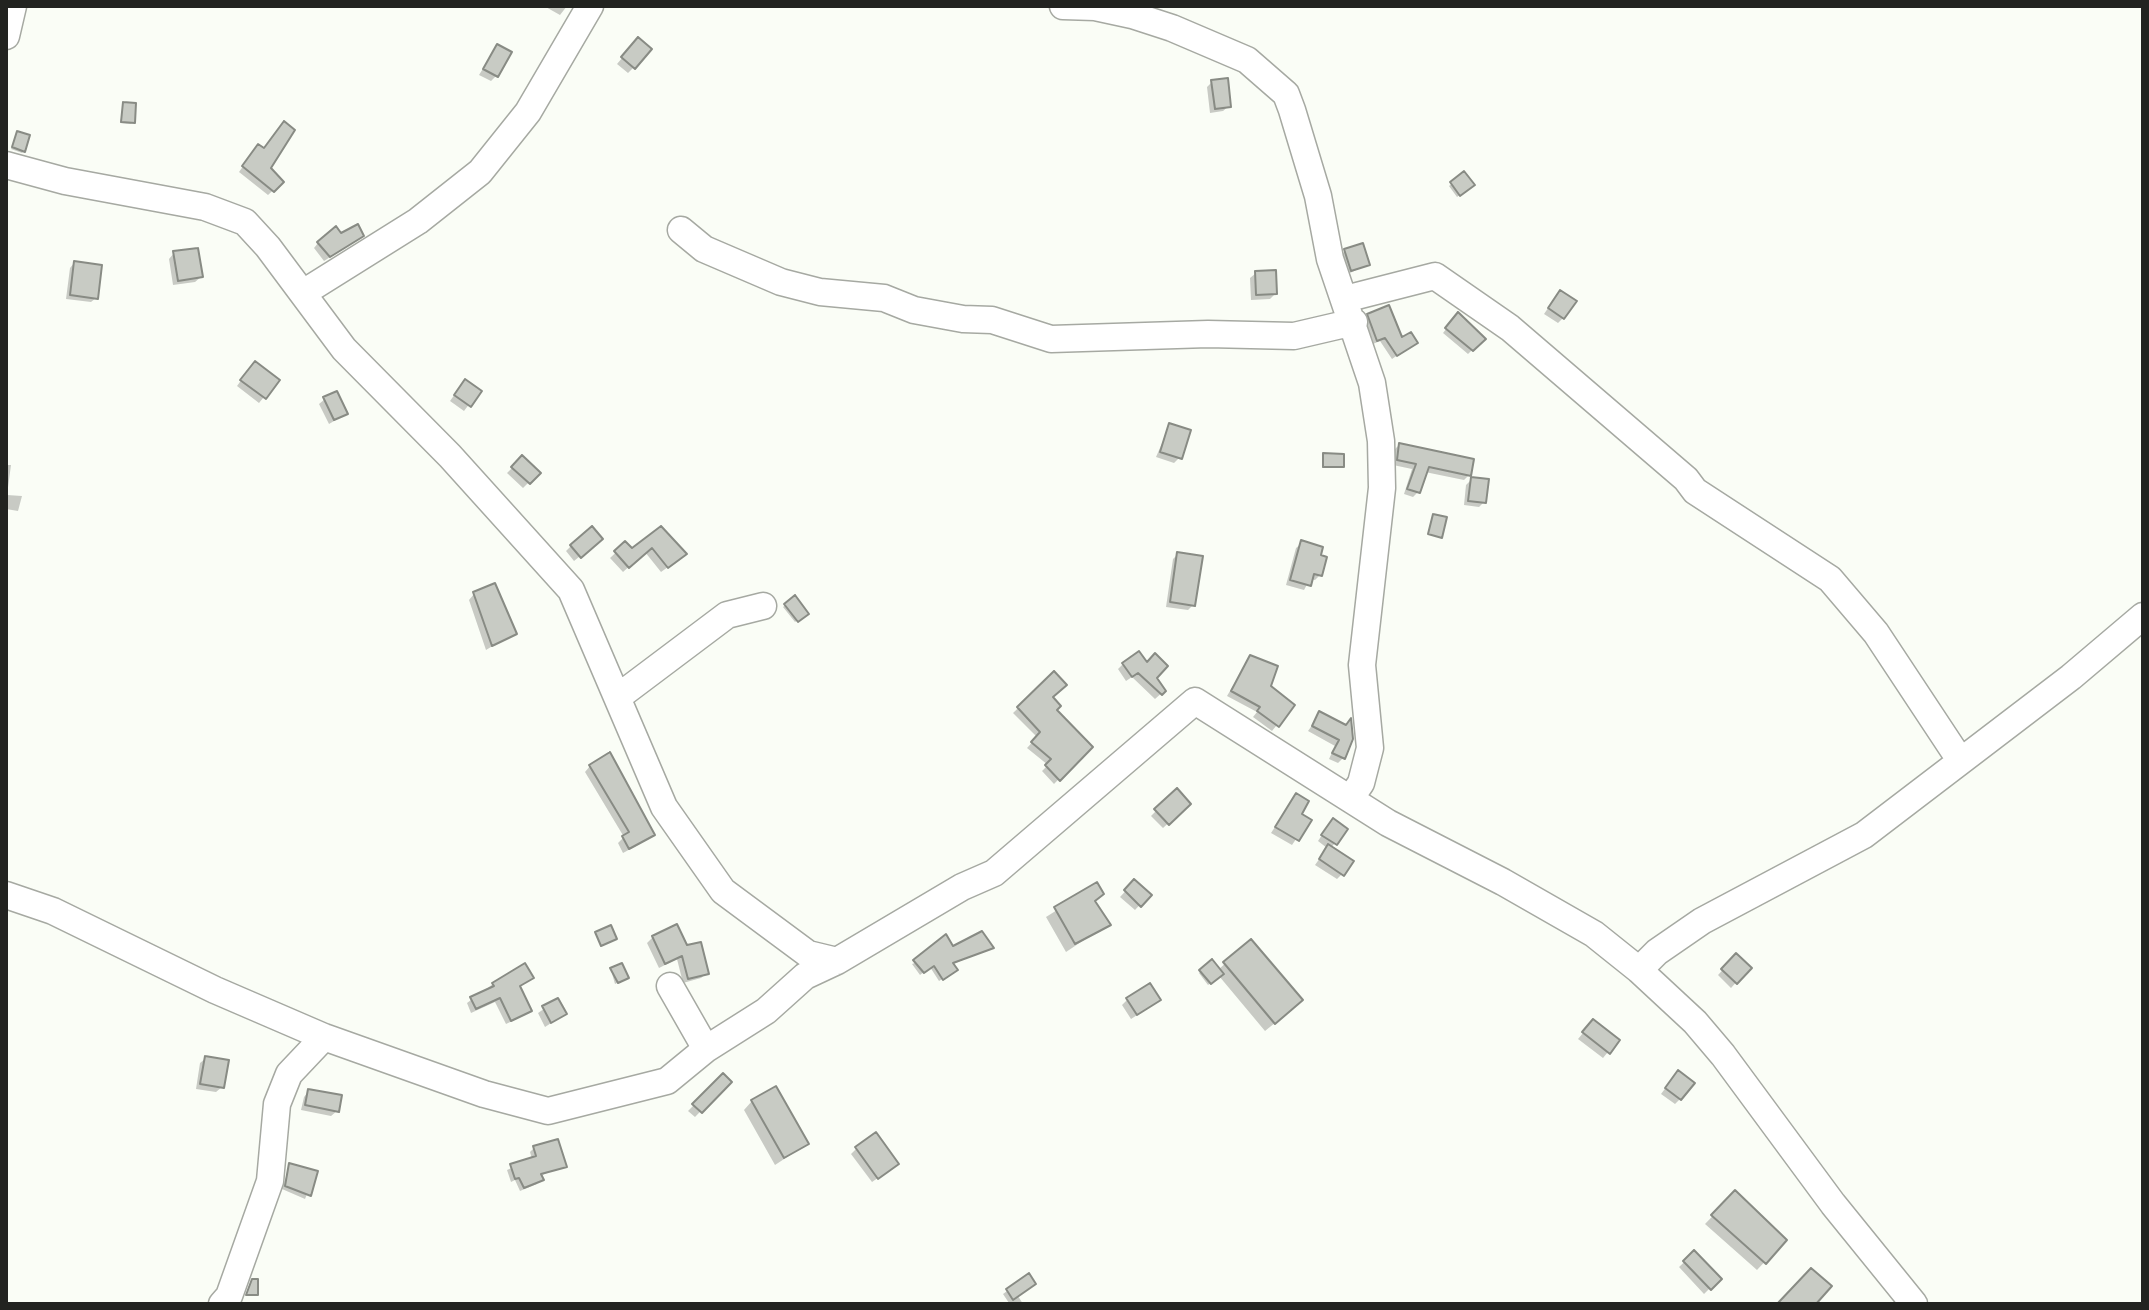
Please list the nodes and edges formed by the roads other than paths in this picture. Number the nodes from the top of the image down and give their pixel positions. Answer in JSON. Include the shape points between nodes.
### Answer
{"nodes":[{"id":1,"x":13,"y":6,"type":"edge"},
{"id":2,"x":590,"y":6,"type":"edge"},
{"id":3,"x":1063,"y":6,"type":"edge"},
{"id":4,"x":6,"y":36,"type":"edge"},
{"id":5,"x":6,"y":165,"type":"edge"},
{"id":6,"x":681,"y":230,"type":"dead end"},
{"id":7,"x":303,"y":293,"type":"junction"},
{"id":8,"x":1350,"y":311,"type":"junction"},
{"id":9,"x":763,"y":606,"type":"dead end"},
{"id":10,"x":2143,"y":616,"type":"edge"},
{"id":11,"x":618,"y":697,"type":"junction"},
{"id":12,"x":1960,"y":760,"type":"junction"},
{"id":13,"x":1350,"y":799,"type":"junction"},
{"id":14,"x":6,"y":895,"type":"edge"},
{"id":15,"x":837,"y":961,"type":"junction"},
{"id":16,"x":1639,"y":970,"type":"junction"},
{"id":17,"x":670,"y":986,"type":"dead end"},
{"id":18,"x":324,"y":1037,"type":"junction"},
{"id":19,"x":706,"y":1049,"type":"junction"},
{"id":20,"x":222,"y":1304,"type":"edge"},
{"id":21,"x":1914,"y":1304,"type":"edge"}],
"edges":[{"from":1,"to":4,"type":"street"},
{"from":2,"to":7,"type":"street","via":[[528,112],[480,172],[418,221]]},
{"from":3,"to":8,"type":"street","via":[[1095,7],[1172,28],[1247,60],[1286,94],[1318,196],[1330,259]]},
{"from":5,"to":7,"type":"street","via":[[205,207],[245,222]]},
{"from":6,"to":8,"type":"street","via":[[704,249],[781,282],[884,298],[963,319],[992,320],[1051,339],[1294,336]]},
{"from":7,"to":11,"type":"street","via":[[344,349],[571,590]]},
{"from":8,"to":12,"type":"street","via":[[1435,276],[1510,328],[1695,491],[1830,579],[1876,633]]},
{"from":8,"to":13,"type":"street","via":[[1372,383],[1382,488],[1362,665],[1370,748],[1361,783]]},
{"from":9,"to":11,"type":"street","via":[[727,615]]},
{"from":10,"to":12,"type":"street"},
{"from":11,"to":15,"type":"street","via":[[664,807],[723,891],[808,954]]},
{"from":12,"to":16,"type":"street","via":[[1864,835],[1702,921]]},
{"from":13,"to":15,"type":"street","via":[[1195,701],[994,873]]},
{"from":13,"to":16,"type":"street","via":[[1594,934]]},
{"from":14,"to":18,"type":"street","via":[[53,911]]},
{"from":15,"to":19,"type":"street","via":[[805,976],[766,1011]]},
{"from":16,"to":21,"type":"street","via":[[1723,1055]]},
{"from":17,"to":19,"type":"street"},
{"from":18,"to":19,"type":"street","via":[[548,1111],[667,1081]]},
{"from":18,"to":20,"type":"street","via":[[289,1074],[277,1104],[270,1181]]}]}
